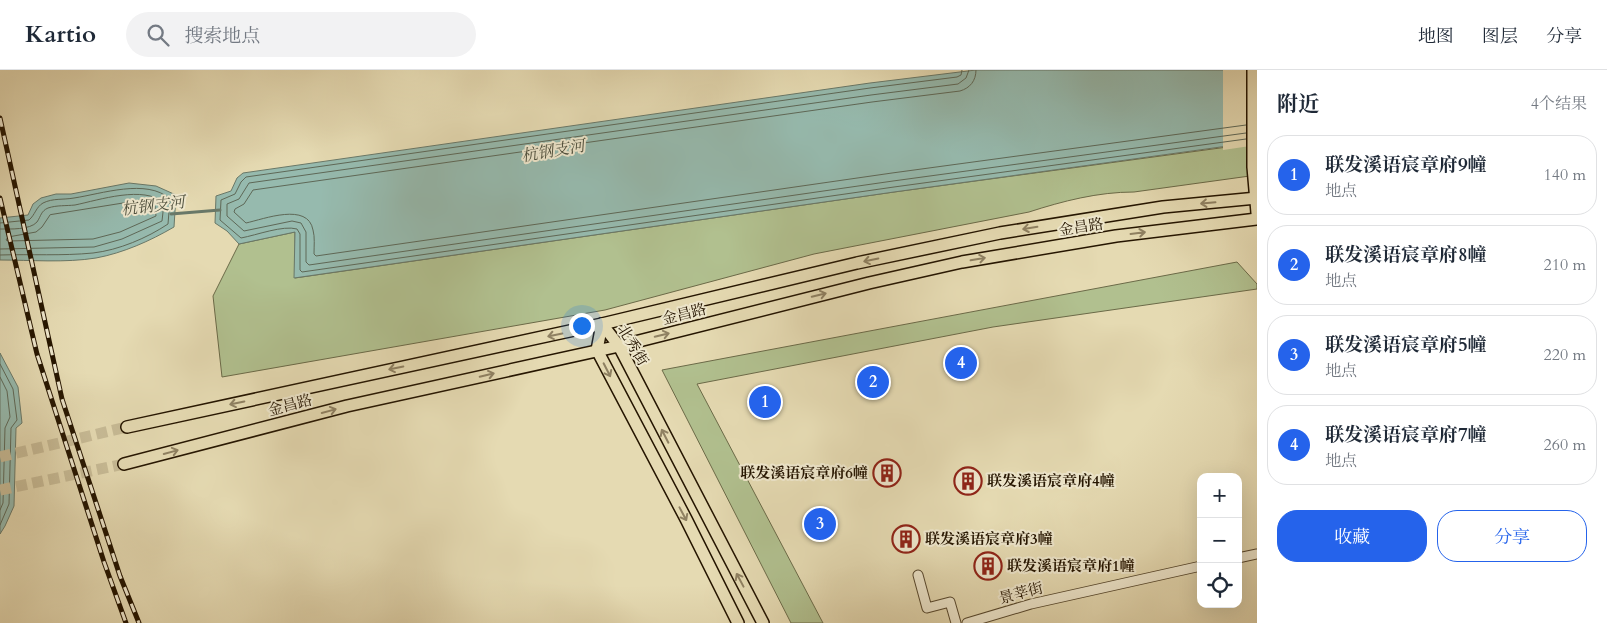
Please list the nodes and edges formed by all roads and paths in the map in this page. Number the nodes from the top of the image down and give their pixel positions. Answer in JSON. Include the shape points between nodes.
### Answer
{"nodes":[{"id":1,"x":1253,"y":70,"type":"edge"},
{"id":2,"x":1256,"y":198,"type":"edge"},
{"id":3,"x":1257,"y":213,"type":"edge"},
{"id":4,"x":1257,"y":219,"type":"edge"},
{"id":5,"x":602,"y":324,"type":"junction"},
{"id":6,"x":619,"y":346,"type":"junction"},
{"id":7,"x":597,"y":350,"type":"junction"},
{"id":8,"x":127,"y":427,"type":"tunnel mouth"},
{"id":9,"x":124,"y":464,"type":"tunnel mouth"},
{"id":10,"x":1257,"y":554,"type":"edge"},
{"id":11,"x":1242,"y":557,"type":"edge"},
{"id":12,"x":1197,"y":567,"type":"edge"},
{"id":13,"x":918,"y":575,"type":"dead end"},
{"id":14,"x":738,"y":623,"type":"edge"},
{"id":15,"x":763,"y":623,"type":"edge"},
{"id":16,"x":956,"y":623,"type":"edge"},
{"id":17,"x":967,"y":623,"type":"edge"}],
"edges":[{"from":1,"to":2,"type":"main road"},
{"from":2,"to":3,"type":"main road"},
{"from":2,"to":5,"type":"main road","name":"金昌路","one_way":true,"via":[[1163,207],[1000,233]]},
{"from":6,"to":4,"type":"main road","name":"金昌路","one_way":true,"via":[[869,282],[962,262],[1116,236]]},
{"from":5,"to":6,"type":"main road","name":"北秀街"},
{"from":5,"to":7,"type":"main road","name":"北秀街"},
{"from":5,"to":8,"type":"main road","name":"金昌路","one_way":true},
{"from":6,"to":7,"type":"main road","name":"金昌路"},
{"from":15,"to":6,"type":"main road","name":"北秀街","one_way":true},
{"from":9,"to":7,"type":"main road","name":"金昌路","one_way":true,"via":[[348,406]]},
{"from":7,"to":14,"type":"main road","one_way":true},
{"from":10,"to":11,"type":"street"},
{"from":12,"to":17,"type":"street","name":"景莘街","via":[[1031,604]]},
{"from":13,"to":16,"type":"street","via":[[927,608],[950,602]]}]}
